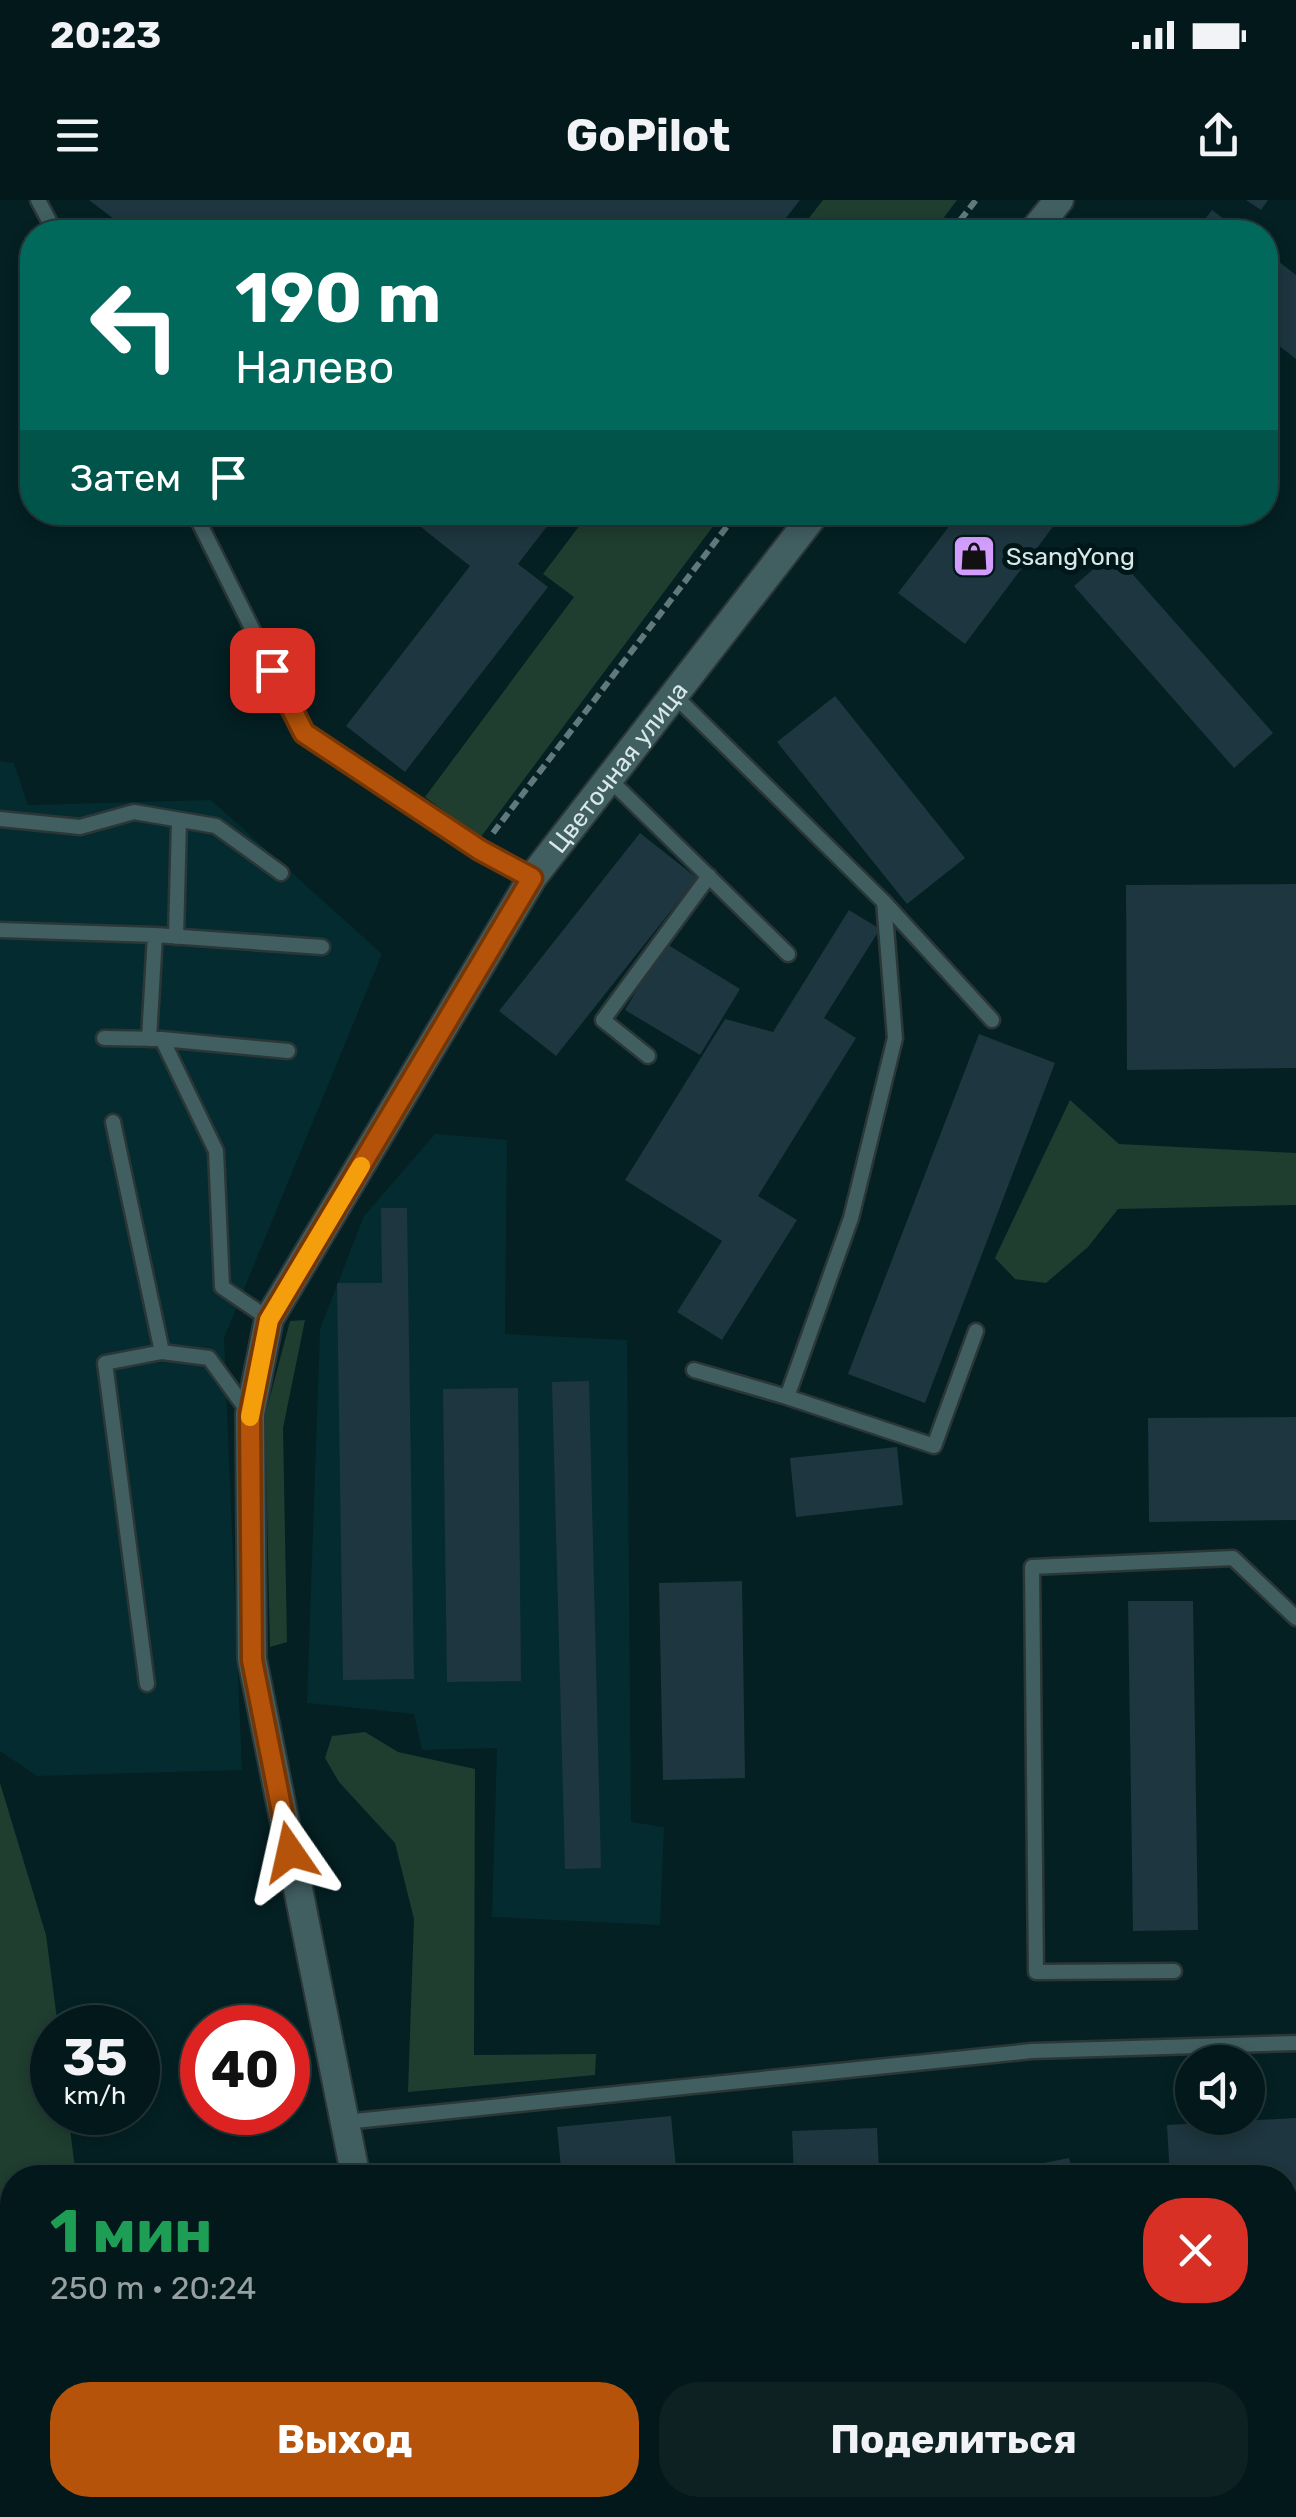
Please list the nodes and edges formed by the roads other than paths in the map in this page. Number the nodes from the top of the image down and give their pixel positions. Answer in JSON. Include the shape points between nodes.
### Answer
{"nodes":[{"id":1,"x":1059,"y":200,"type":"edge"},
{"id":2,"x":1043,"y":220,"type":"edge"},
{"id":3,"x":200,"y":525,"type":"edge"},
{"id":4,"x":806,"y":525,"type":"edge"},
{"id":5,"x":674,"y":696,"type":"junction"},
{"id":6,"x":610,"y":778,"type":"junction"},
{"id":7,"x":0,"y":818,"type":"edge"},
{"id":8,"x":179,"y":822,"type":"junction"},
{"id":9,"x":282,"y":873,"type":"dead end"},
{"id":10,"x":708,"y":876,"type":"junction"},
{"id":11,"x":532,"y":878,"type":"junction"},
{"id":12,"x":884,"y":902,"type":"junction"},
{"id":13,"x":0,"y":930,"type":"edge"},
{"id":14,"x":155,"y":936,"type":"junction"},
{"id":15,"x":176,"y":937,"type":"junction"},
{"id":16,"x":322,"y":947,"type":"dead end"},
{"id":17,"x":788,"y":954,"type":"dead end"},
{"id":18,"x":992,"y":1020,"type":"dead end"},
{"id":19,"x":104,"y":1038,"type":"dead end"},
{"id":20,"x":155,"y":1039,"type":"junction"},
{"id":21,"x":288,"y":1051,"type":"dead end"},
{"id":22,"x":648,"y":1056,"type":"dead end"},
{"id":23,"x":112,"y":1122,"type":"dead end"},
{"id":24,"x":269,"y":1320,"type":"junction"},
{"id":25,"x":976,"y":1331,"type":"dead end"},
{"id":26,"x":162,"y":1352,"type":"junction"},
{"id":27,"x":694,"y":1370,"type":"dead end"},
{"id":28,"x":787,"y":1398,"type":"junction"},
{"id":29,"x":250,"y":1414,"type":"junction"},
{"id":30,"x":1296,"y":1618,"type":"edge"},
{"id":31,"x":147,"y":1684,"type":"dead end"},
{"id":32,"x":1174,"y":1972,"type":"dead end"},
{"id":33,"x":1296,"y":2043,"type":"edge"},
{"id":34,"x":345,"y":2122,"type":"junction"},
{"id":35,"x":353,"y":2165,"type":"edge"}],
"edges":[{"from":1,"to":2,"type":"street"},
{"from":3,"to":11,"type":"lane","via":[[304,733]]},
{"from":4,"to":5,"type":"street","name":"Цветочная улица"},
{"from":5,"to":6,"type":"street","name":"Цветочная улица"},
{"from":5,"to":12,"type":"lane"},
{"from":6,"to":10,"type":"lane"},
{"from":6,"to":11,"type":"street","name":"Цветочная улица"},
{"from":7,"to":8,"type":"lane","via":[[80,827],[134,812]]},
{"from":8,"to":9,"type":"lane","via":[[216,826]]},
{"from":8,"to":15,"type":"lane"},
{"from":10,"to":17,"type":"lane"},
{"from":10,"to":22,"type":"lane","via":[[603,1020]]},
{"from":11,"to":24,"type":"street","name":"Цветочная улица"},
{"from":12,"to":18,"type":"lane"},
{"from":12,"to":28,"type":"lane","via":[[895,1038],[851,1218]]},
{"from":13,"to":14,"type":"lane"},
{"from":14,"to":15,"type":"lane"},
{"from":14,"to":20,"type":"lane"},
{"from":15,"to":16,"type":"lane"},
{"from":19,"to":20,"type":"lane"},
{"from":20,"to":21,"type":"lane"},
{"from":20,"to":24,"type":"lane","via":[[216,1151],[222,1286]]},
{"from":23,"to":26,"type":"lane"},
{"from":24,"to":29,"type":"street","name":"Цветочная улица"},
{"from":25,"to":28,"type":"lane","via":[[934,1446]]},
{"from":26,"to":29,"type":"lane","via":[[209,1358]]},
{"from":26,"to":31,"type":"lane","via":[[105,1363]]},
{"from":27,"to":28,"type":"lane"},
{"from":29,"to":34,"type":"street","name":"Цветочная улица","via":[[252,1660]]},
{"from":30,"to":32,"type":"lane","via":[[1234,1558],[1032,1567],[1036,1972]]},
{"from":33,"to":34,"type":"lane","via":[[1032,2051]]},
{"from":34,"to":35,"type":"street","name":"Цветочная улица"}]}
